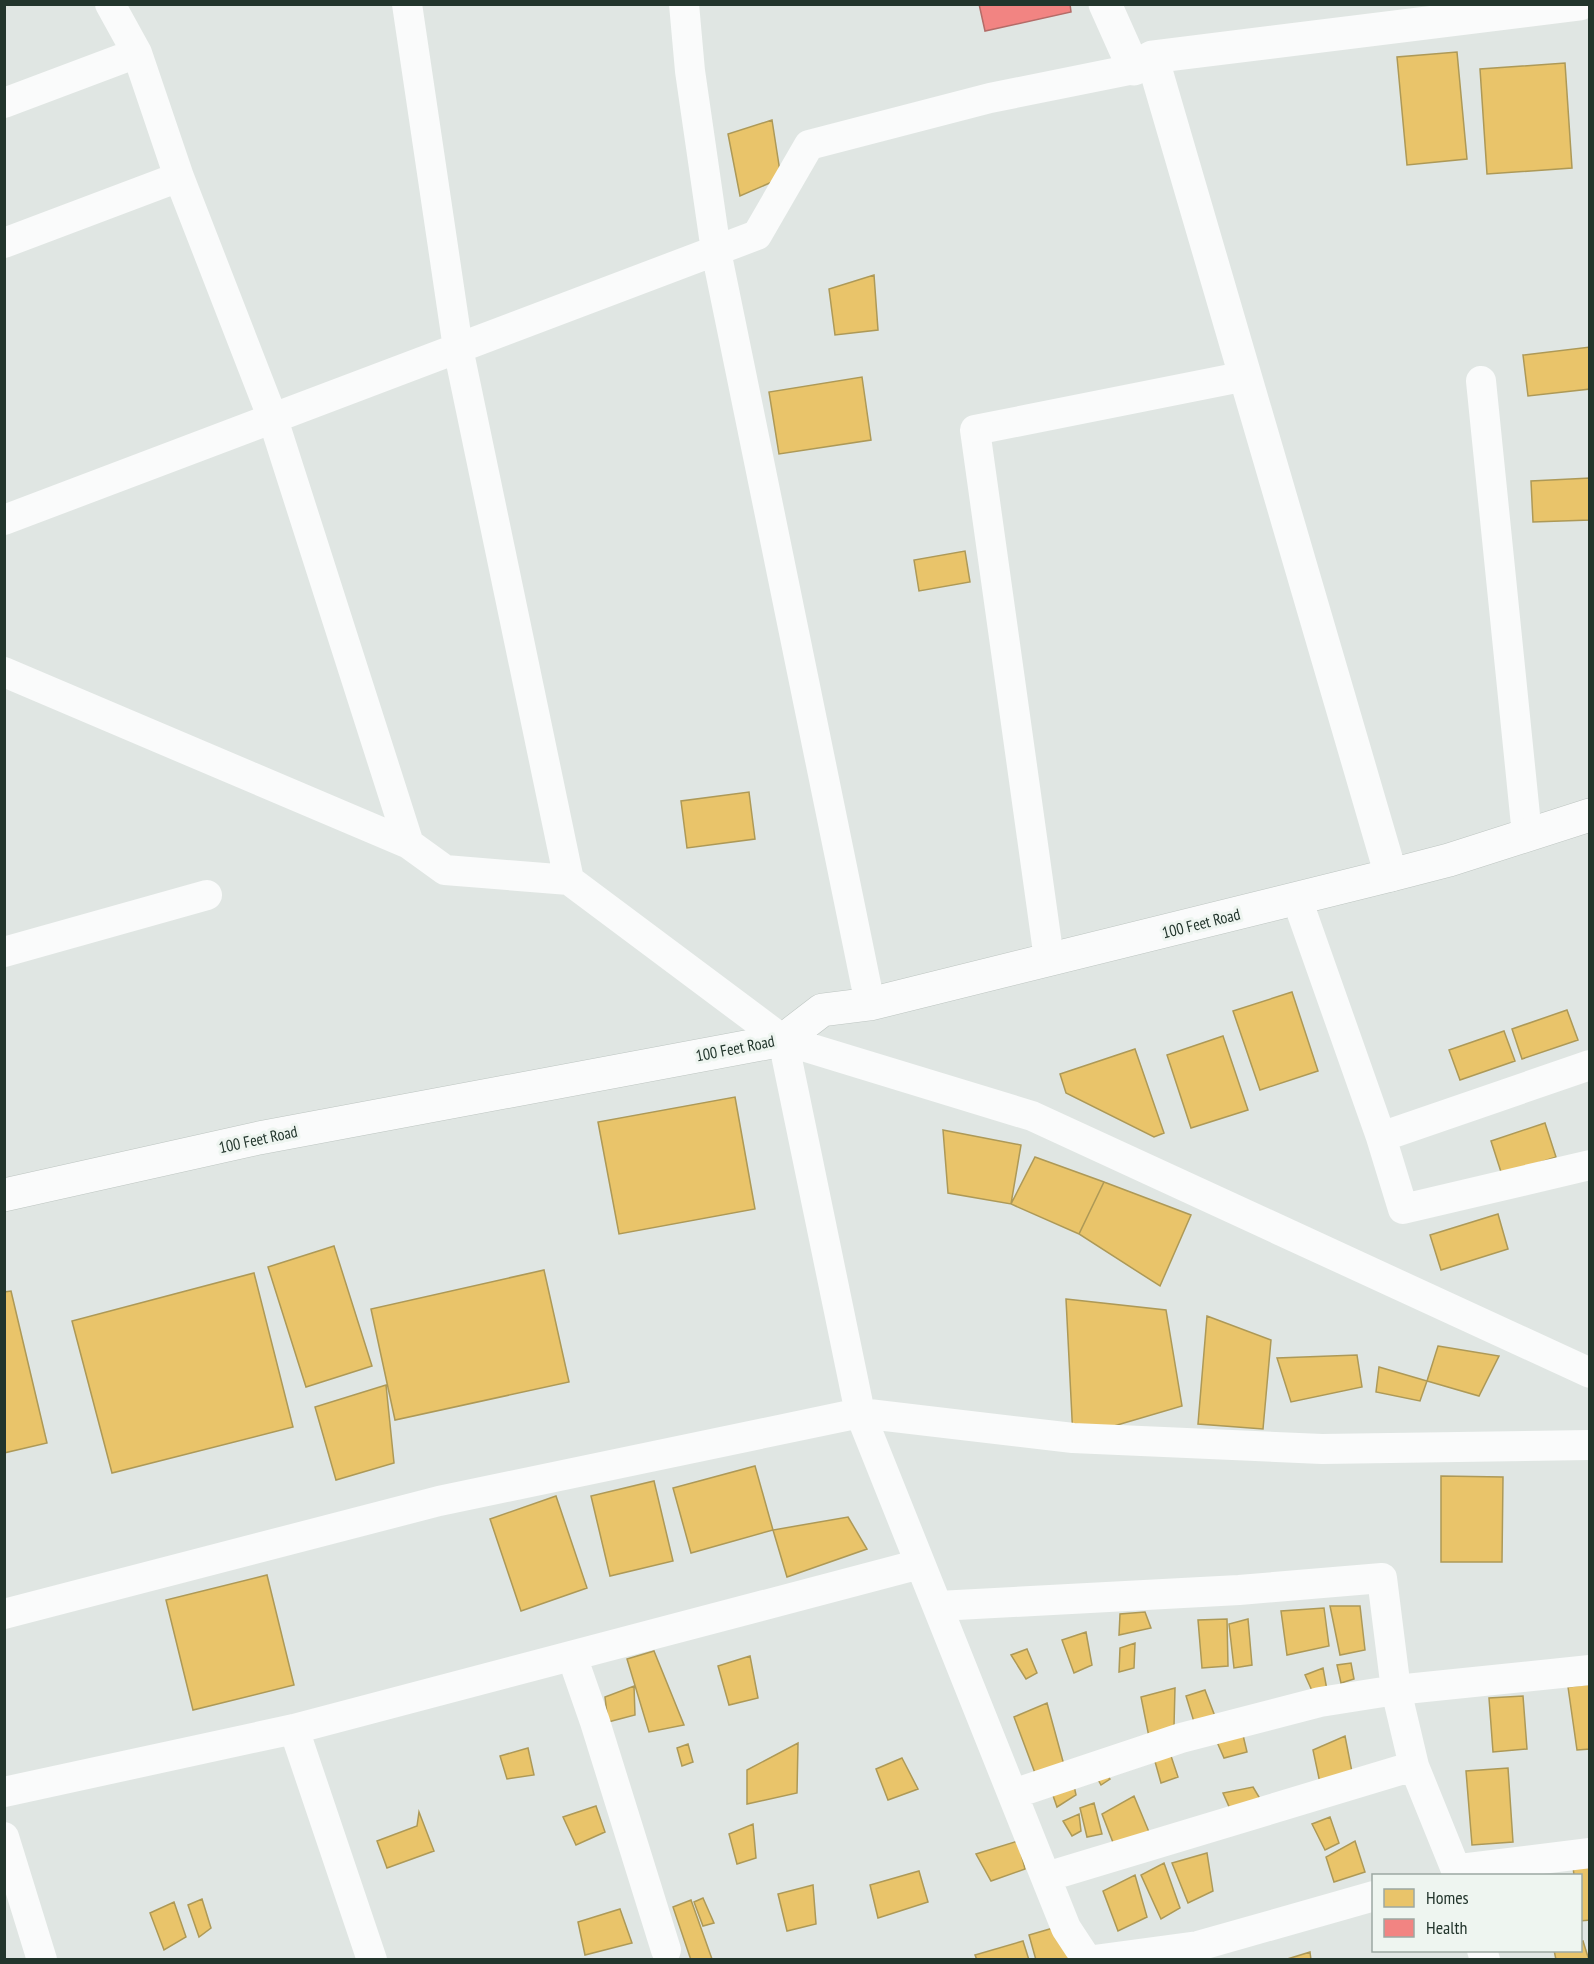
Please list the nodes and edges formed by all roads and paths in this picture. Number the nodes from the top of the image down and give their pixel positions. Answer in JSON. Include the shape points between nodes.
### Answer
{"nodes":[{"id":1,"x":111,"y":4,"type":"edge"},
{"id":2,"x":408,"y":4,"type":"edge"},
{"id":3,"x":684,"y":4,"type":"edge"},
{"id":4,"x":1105,"y":4,"type":"edge"},
{"id":5,"x":1580,"y":4,"type":"edge"},
{"id":6,"x":136,"y":53,"type":"junction"},
{"id":7,"x":1143,"y":63,"type":"junction"},
{"id":8,"x":4,"y":103,"type":"edge"},
{"id":9,"x":179,"y":177,"type":"junction"},
{"id":10,"x":4,"y":243,"type":"edge"},
{"id":11,"x":716,"y":251,"type":"junction"},
{"id":12,"x":458,"y":348,"type":"junction"},
{"id":13,"x":1246,"y":376,"type":"junction"},
{"id":14,"x":1481,"y":381,"type":"dead end"},
{"id":15,"x":273,"y":419,"type":"junction"},
{"id":16,"x":4,"y":520,"type":"edge"},
{"id":17,"x":4,"y":672,"type":"edge"},
{"id":18,"x":1590,"y":815,"type":"edge"},
{"id":19,"x":1527,"y":835,"type":"junction"},
{"id":20,"x":409,"y":844,"type":"junction"},
{"id":21,"x":1391,"y":875,"type":"junction"},
{"id":22,"x":569,"y":880,"type":"junction"},
{"id":23,"x":207,"y":895,"type":"dead end"},
{"id":24,"x":1297,"y":899,"type":"junction"},
{"id":25,"x":4,"y":952,"type":"edge"},
{"id":26,"x":1049,"y":959,"type":"junction"},
{"id":27,"x":870,"y":1004,"type":"junction"},
{"id":28,"x":783,"y":1040,"type":"junction"},
{"id":29,"x":1590,"y":1065,"type":"edge"},
{"id":30,"x":1381,"y":1137,"type":"junction"},
{"id":31,"x":1590,"y":1166,"type":"edge"},
{"id":32,"x":4,"y":1196,"type":"edge"},
{"id":33,"x":1590,"y":1372,"type":"edge"},
{"id":34,"x":860,"y":1413,"type":"junction"},
{"id":35,"x":1590,"y":1445,"type":"edge"},
{"id":36,"x":920,"y":1564,"type":"junction"},
{"id":37,"x":938,"y":1606,"type":"junction"},
{"id":38,"x":4,"y":1614,"type":"edge"},
{"id":39,"x":572,"y":1656,"type":"junction"},
{"id":40,"x":1590,"y":1670,"type":"edge"},
{"id":41,"x":1396,"y":1690,"type":"junction"},
{"id":42,"x":294,"y":1729,"type":"junction"},
{"id":43,"x":1414,"y":1766,"type":"junction"},
{"id":44,"x":4,"y":1792,"type":"edge"},
{"id":45,"x":1013,"y":1794,"type":"junction"},
{"id":46,"x":4,"y":1837,"type":"edge"},
{"id":47,"x":1590,"y":1853,"type":"edge"},
{"id":48,"x":1454,"y":1873,"type":"edge"},
{"id":49,"x":1046,"y":1877,"type":"junction"},
{"id":50,"x":1372,"y":1897,"type":"edge"},
{"id":51,"x":666,"y":1950,"type":"dead end"},
{"id":52,"x":42,"y":1959,"type":"edge"},
{"id":53,"x":372,"y":1959,"type":"edge"},
{"id":54,"x":1087,"y":1959,"type":"edge"},
{"id":55,"x":1094,"y":1959,"type":"edge"}],
"edges":[{"from":1,"to":6,"type":"street"},
{"from":2,"to":12,"type":"street"},
{"from":3,"to":11,"type":"street"},
{"from":4,"to":7,"type":"main road"},
{"from":5,"to":7,"type":"main road"},
{"from":6,"to":8,"type":"street"},
{"from":6,"to":9,"type":"street"},
{"from":7,"to":11,"type":"street","via":[[809,145],[757,235]]},
{"from":7,"to":13,"type":"main road"},
{"from":9,"to":10,"type":"street"},
{"from":9,"to":15,"type":"street"},
{"from":11,"to":12,"type":"street"},
{"from":11,"to":27,"type":"street"},
{"from":12,"to":15,"type":"street"},
{"from":12,"to":22,"type":"street"},
{"from":13,"to":21,"type":"main road"},
{"from":13,"to":26,"type":"street","via":[[975,430]]},
{"from":14,"to":19,"type":"street"},
{"from":15,"to":16,"type":"street"},
{"from":15,"to":20,"type":"street"},
{"from":17,"to":20,"type":"street"},
{"from":18,"to":19,"type":"main road","name":"100 Feet Road"},
{"from":19,"to":21,"type":"main road","name":"100 Feet Road"},
{"from":20,"to":22,"type":"street","via":[[445,870]]},
{"from":21,"to":24,"type":"main road","name":"100 Feet Road"},
{"from":22,"to":28,"type":"street"},
{"from":23,"to":25,"type":"street"},
{"from":24,"to":26,"type":"main road","name":"100 Feet Road"},
{"from":24,"to":30,"type":"street"},
{"from":26,"to":27,"type":"main road","name":"100 Feet Road"},
{"from":27,"to":28,"type":"main road","name":"100 Feet Road","via":[[822,1010]]},
{"from":28,"to":32,"type":"main road","name":"100 Feet Road","via":[[259,1138]]},
{"from":28,"to":33,"type":"street","via":[[1032,1116]]},
{"from":28,"to":34,"type":"street"},
{"from":29,"to":30,"type":"street"},
{"from":30,"to":31,"type":"street","via":[[1403,1209]]},
{"from":34,"to":35,"type":"street","via":[[1073,1438],[1322,1449]]},
{"from":34,"to":36,"type":"street"},
{"from":34,"to":38,"type":"street","via":[[439,1501]]},
{"from":36,"to":37,"type":"street"},
{"from":36,"to":39,"type":"street"},
{"from":37,"to":41,"type":"street","via":[[1382,1578]]},
{"from":37,"to":45,"type":"street"},
{"from":39,"to":42,"type":"street"},
{"from":39,"to":51,"type":"street"},
{"from":40,"to":41,"type":"street"},
{"from":41,"to":43,"type":"street"},
{"from":41,"to":45,"type":"street","via":[[1320,1702],[1181,1738]]},
{"from":42,"to":44,"type":"street"},
{"from":42,"to":53,"type":"street"},
{"from":43,"to":48,"type":"street"},
{"from":43,"to":49,"type":"street"},
{"from":45,"to":49,"type":"street"},
{"from":46,"to":52,"type":"street"},
{"from":47,"to":48,"type":"street"},
{"from":49,"to":54,"type":"street","via":[[1066,1928]]},
{"from":50,"to":55,"type":"street","via":[[1197,1946]]}]}
